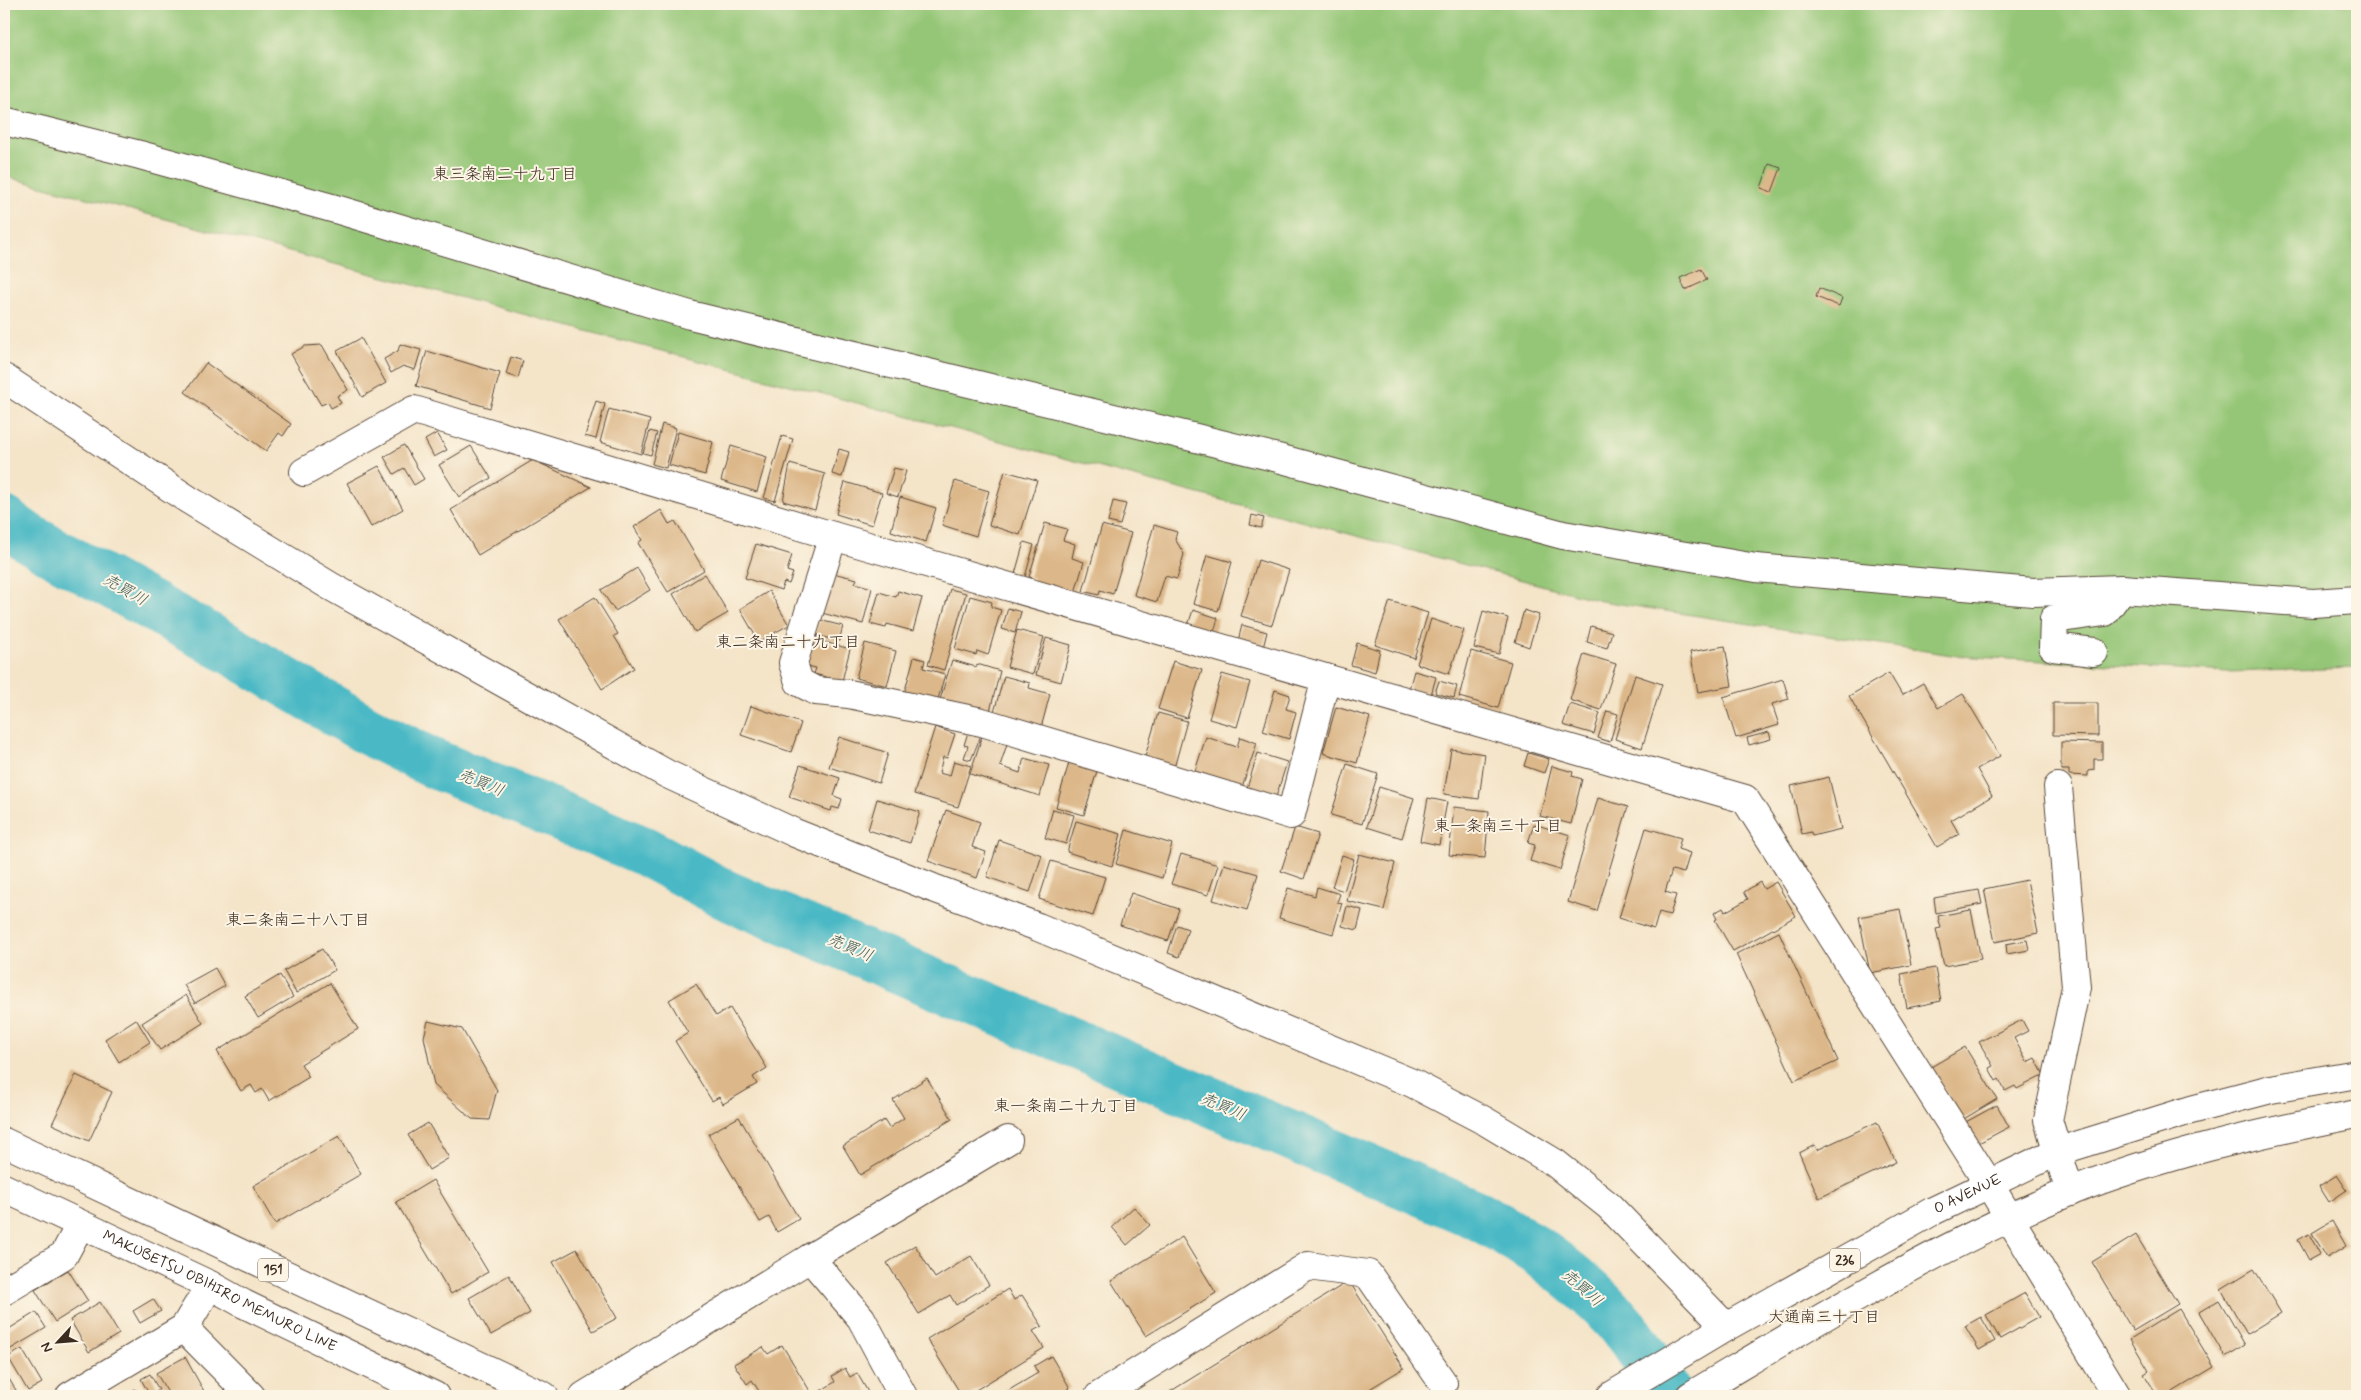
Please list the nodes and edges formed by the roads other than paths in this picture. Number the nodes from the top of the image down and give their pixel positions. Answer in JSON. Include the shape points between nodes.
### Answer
{"nodes":[{"id":1,"x":4,"y":121,"type":"edge"},
{"id":2,"x":4,"y":378,"type":"edge"},
{"id":3,"x":304,"y":472,"type":"dead end"},
{"id":4,"x":833,"y":536,"type":"junction"},
{"id":5,"x":2122,"y":588,"type":"junction"},
{"id":6,"x":2357,"y":600,"type":"edge"},
{"id":7,"x":2094,"y":652,"type":"dead end"},
{"id":8,"x":1326,"y":678,"type":"junction"},
{"id":9,"x":2058,"y":787,"type":"dead end"},
{"id":10,"x":2357,"y":1074,"type":"edge"},
{"id":11,"x":2357,"y":1114,"type":"edge"},
{"id":12,"x":1008,"y":1140,"type":"dead end"},
{"id":13,"x":4,"y":1142,"type":"edge"},
{"id":14,"x":2056,"y":1152,"type":"junction"},
{"id":15,"x":1989,"y":1184,"type":"junction"},
{"id":16,"x":4,"y":1188,"type":"edge"},
{"id":17,"x":2070,"y":1192,"type":"junction"},
{"id":18,"x":2010,"y":1218,"type":"junction"},
{"id":19,"x":80,"y":1225,"type":"junction"},
{"id":20,"x":810,"y":1258,"type":"junction"},
{"id":21,"x":210,"y":1285,"type":"junction"},
{"id":22,"x":4,"y":1291,"type":"edge"},
{"id":23,"x":1726,"y":1326,"type":"junction"},
{"id":24,"x":184,"y":1328,"type":"junction"},
{"id":25,"x":1443,"y":1383,"type":"dead end"},
{"id":26,"x":70,"y":1396,"type":"edge"},
{"id":27,"x":252,"y":1396,"type":"edge"},
{"id":28,"x":435,"y":1396,"type":"edge"},
{"id":29,"x":544,"y":1396,"type":"edge"},
{"id":30,"x":584,"y":1396,"type":"edge"},
{"id":31,"x":903,"y":1396,"type":"edge"},
{"id":32,"x":1099,"y":1396,"type":"edge"},
{"id":33,"x":1612,"y":1396,"type":"edge"},
{"id":34,"x":1690,"y":1396,"type":"edge"},
{"id":35,"x":2117,"y":1396,"type":"edge"}],
"edges":[{"from":1,"to":5,"type":"main road","via":[[339,210],[690,315],[1278,458],[1563,535],[1756,568],[2033,592]]},
{"from":2,"to":23,"type":"main road","via":[[189,500],[330,586],[667,774],[795,833],[1047,931],[1377,1068],[1485,1121],[1555,1163],[1609,1206]]},
{"from":3,"to":4,"type":"main road","via":[[414,410]]},
{"from":4,"to":8,"type":"main road"},
{"from":4,"to":8,"type":"main road","via":[[793,663],[799,682],[816,691],[848,694],[982,722],[1290,815]]},
{"from":5,"to":6,"type":"main road","via":[[2313,602]]},
{"from":5,"to":7,"type":"main road","via":[[2106,612],[2054,619],[2053,647]]},
{"from":8,"to":15,"type":"main road","via":[[1745,799]]},
{"from":9,"to":14,"type":"main road","via":[[2076,987],[2048,1120]]},
{"from":10,"to":14,"type":"main road","name":"O AVENUE","number":"236","via":[[2271,1090],[2191,1110]]},
{"from":11,"to":17,"type":"main road","number":"236","via":[[2190,1151]]},
{"from":12,"to":20,"type":"main road"},
{"from":13,"to":29,"type":"main road","number":"151"},
{"from":14,"to":15,"type":"main road","name":"O AVENUE","number":"236"},
{"from":14,"to":17,"type":"main road"},
{"from":15,"to":18,"type":"main road"},
{"from":15,"to":23,"type":"main road","name":"O AVENUE","number":"236","via":[[1933,1211]]},
{"from":16,"to":19,"type":"main road","name":"MAKUBETSU OBIHIRO MEMURO LINE"},
{"from":17,"to":18,"type":"main road","number":"236"},
{"from":18,"to":34,"type":"main road","number":"236","via":[[1951,1245]]},
{"from":18,"to":35,"type":"main road"},
{"from":19,"to":21,"type":"main road","name":"MAKUBETSU OBIHIRO MEMURO LINE"},
{"from":19,"to":22,"type":"main road","via":[[64,1254]]},
{"from":20,"to":30,"type":"main road"},
{"from":20,"to":31,"type":"main road","via":[[860,1318]]},
{"from":21,"to":24,"type":"main road"},
{"from":21,"to":28,"type":"main road","name":"MAKUBETSU OBIHIRO MEMURO LINE"},
{"from":23,"to":33,"type":"main road","name":"O AVENUE","number":"236"},
{"from":24,"to":26,"type":"main road"},
{"from":24,"to":27,"type":"main road"},
{"from":25,"to":32,"type":"main road","via":[[1368,1274],[1308,1266]]}]}
